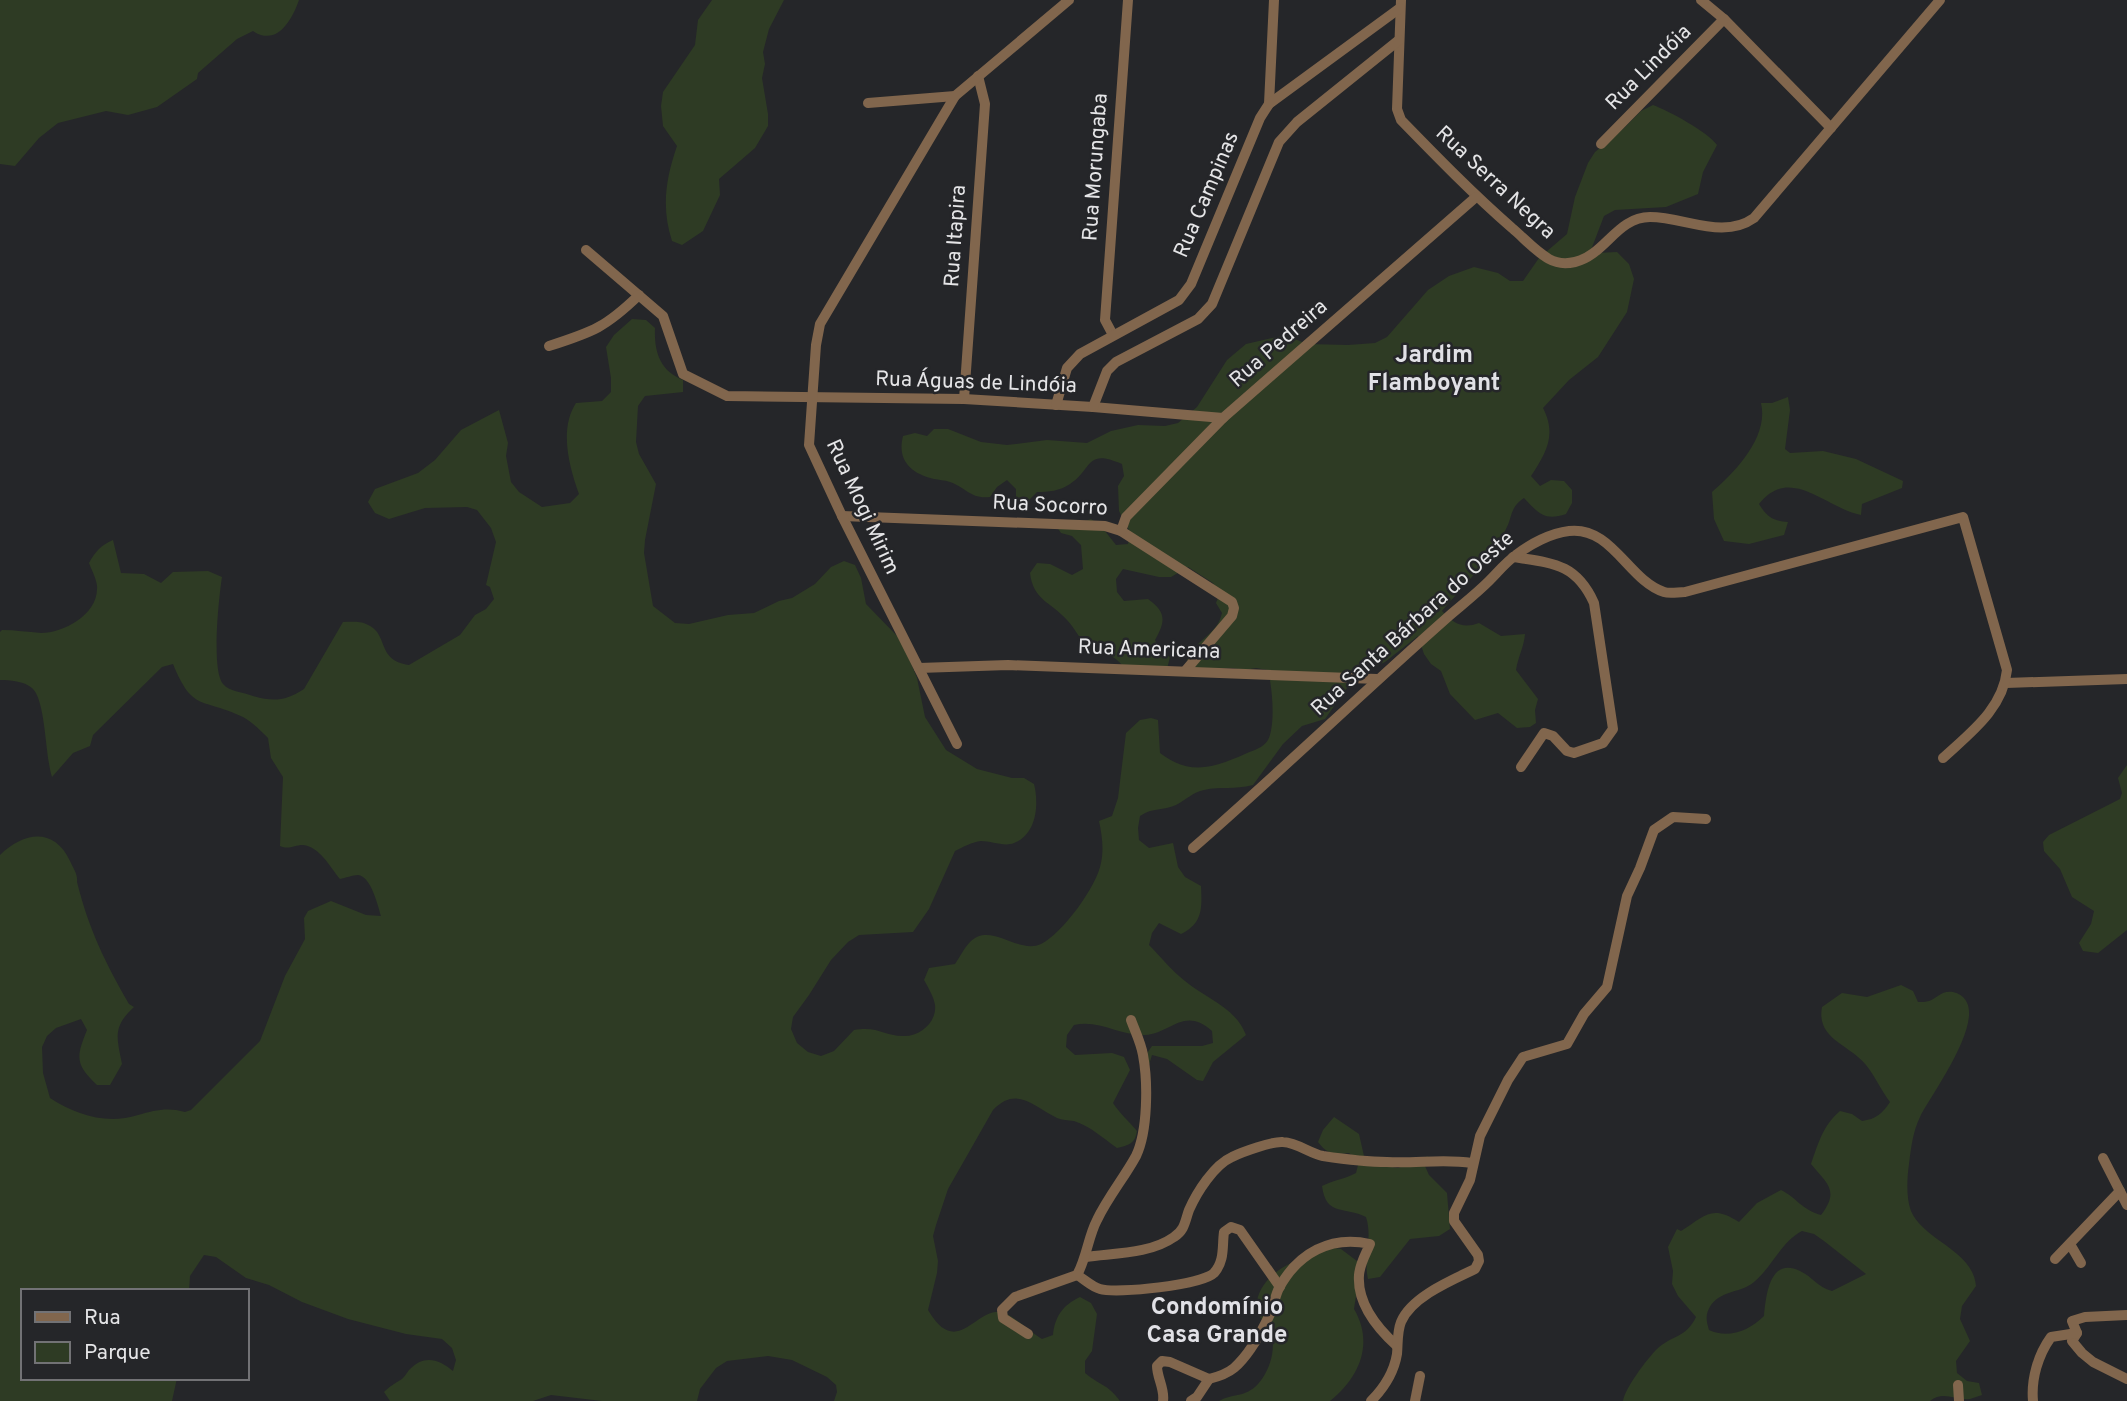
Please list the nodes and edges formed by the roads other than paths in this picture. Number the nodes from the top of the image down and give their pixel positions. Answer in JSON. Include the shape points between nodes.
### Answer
{"nodes":[{"id":1,"x":1069,"y":0,"type":"edge"},
{"id":2,"x":1128,"y":0,"type":"edge"},
{"id":3,"x":1274,"y":0,"type":"edge"},
{"id":4,"x":1701,"y":0,"type":"edge"},
{"id":5,"x":1940,"y":0,"type":"edge"},
{"id":6,"x":1400,"y":4,"type":"edge"},
{"id":7,"x":1724,"y":19,"type":"junction"},
{"id":8,"x":1399,"y":40,"type":"junction"},
{"id":9,"x":978,"y":76,"type":"junction"},
{"id":10,"x":955,"y":96,"type":"junction"},
{"id":11,"x":868,"y":103,"type":"dead end"},
{"id":12,"x":1269,"y":104,"type":"junction"},
{"id":13,"x":1831,"y":128,"type":"junction"},
{"id":14,"x":1601,"y":144,"type":"dead end"},
{"id":15,"x":1476,"y":197,"type":"junction"},
{"id":16,"x":586,"y":250,"type":"dead end"},
{"id":17,"x":639,"y":295,"type":"junction"},
{"id":18,"x":1113,"y":335,"type":"junction"},
{"id":19,"x":550,"y":346,"type":"dead end"},
{"id":20,"x":812,"y":397,"type":"junction"},
{"id":21,"x":964,"y":399,"type":"junction"},
{"id":22,"x":1056,"y":405,"type":"junction"},
{"id":23,"x":1093,"y":407,"type":"junction"},
{"id":24,"x":1223,"y":418,"type":"junction"},
{"id":25,"x":842,"y":516,"type":"junction"},
{"id":26,"x":1121,"y":531,"type":"junction"},
{"id":27,"x":1513,"y":557,"type":"junction"},
{"id":28,"x":919,"y":668,"type":"junction"},
{"id":29,"x":1186,"y":670,"type":"junction"},
{"id":30,"x":1377,"y":679,"type":"junction"},
{"id":31,"x":2127,"y":679,"type":"edge"},
{"id":32,"x":2006,"y":683,"type":"junction"},
{"id":33,"x":957,"y":744,"type":"dead end"},
{"id":34,"x":1943,"y":758,"type":"dead end"},
{"id":35,"x":1521,"y":767,"type":"dead end"},
{"id":36,"x":1706,"y":820,"type":"dead end"},
{"id":37,"x":1193,"y":848,"type":"dead end"},
{"id":38,"x":1131,"y":1020,"type":"dead end"},
{"id":39,"x":2103,"y":1158,"type":"dead end"},
{"id":40,"x":1472,"y":1163,"type":"junction"},
{"id":41,"x":2120,"y":1191,"type":"junction"},
{"id":42,"x":2127,"y":1205,"type":"edge"},
{"id":43,"x":2070,"y":1244,"type":"junction"},
{"id":44,"x":1086,"y":1256,"type":"junction"},
{"id":45,"x":2055,"y":1259,"type":"dead end"},
{"id":46,"x":2081,"y":1263,"type":"dead end"},
{"id":47,"x":1077,"y":1275,"type":"junction"},
{"id":48,"x":1280,"y":1287,"type":"junction"},
{"id":49,"x":2127,"y":1315,"type":"edge"},
{"id":50,"x":2077,"y":1333,"type":"junction"},
{"id":51,"x":1028,"y":1334,"type":"dead end"},
{"id":52,"x":1397,"y":1346,"type":"junction"},
{"id":53,"x":1420,"y":1376,"type":"dead end"},
{"id":54,"x":1209,"y":1379,"type":"junction"},
{"id":55,"x":2127,"y":1379,"type":"edge"},
{"id":56,"x":1958,"y":1385,"type":"dead end"},
{"id":57,"x":1163,"y":1401,"type":"edge"},
{"id":58,"x":1191,"y":1401,"type":"edge"},
{"id":59,"x":1371,"y":1401,"type":"edge"},
{"id":60,"x":1415,"y":1401,"type":"edge"},
{"id":61,"x":1959,"y":1401,"type":"edge"},
{"id":62,"x":2033,"y":1401,"type":"edge"}],
"edges":[{"from":1,"to":9,"type":"street","name":"Rua Mogi Mirim"},
{"from":2,"to":18,"type":"street","name":"Rua Morungaba","via":[[1105,320]]},
{"from":3,"to":12,"type":"street"},
{"from":4,"to":7,"type":"street"},
{"from":5,"to":13,"type":"street","name":"Rua Serra Negra"},
{"from":6,"to":8,"type":"street","name":"Rua Serra Negra"},
{"from":6,"to":12,"type":"street","name":"Rua Campinas"},
{"from":7,"to":13,"type":"street"},
{"from":7,"to":14,"type":"street","name":"Rua Lindóia"},
{"from":8,"to":15,"type":"street","name":"Rua Serra Negra","via":[[1397,109],[1401,120]]},
{"from":8,"to":23,"type":"street","via":[[1297,122],[1279,142],[1212,304],[1198,319],[1116,362],[1107,371]]},
{"from":9,"to":10,"type":"street","name":"Rua Mogi Mirim"},
{"from":9,"to":21,"type":"street","name":"Rua Itapira","via":[[985,104]]},
{"from":10,"to":11,"type":"street"},
{"from":10,"to":20,"type":"street","name":"Rua Mogi Mirim","via":[[820,324]]},
{"from":12,"to":18,"type":"street","name":"Rua Campinas","via":[[1191,284],[1179,300]]},
{"from":13,"to":15,"type":"street","name":"Rua Serra Negra","via":[[1744,225],[1722,228],[1638,218],[1596,252],[1573,263],[1549,259]]},
{"from":15,"to":24,"type":"street","name":"Rua Pedreira"},
{"from":16,"to":17,"type":"street"},
{"from":17,"to":19,"type":"street","via":[[593,332]]},
{"from":17,"to":20,"type":"street","name":"Rua Águas de Lindóia","via":[[663,316],[684,374],[727,396]]},
{"from":18,"to":22,"type":"street","name":"Rua Campinas","via":[[1080,354],[1067,368]]},
{"from":20,"to":21,"type":"street","name":"Rua Águas de Lindóia"},
{"from":20,"to":25,"type":"street","name":"Rua Mogi Mirim","via":[[809,445]]},
{"from":21,"to":22,"type":"street","name":"Rua Águas de Lindóia"},
{"from":22,"to":23,"type":"street","name":"Rua Águas de Lindóia"},
{"from":23,"to":24,"type":"street","name":"Rua Águas de Lindóia"},
{"from":24,"to":26,"type":"street","name":"Rua Pedreira","via":[[1126,517]]},
{"from":25,"to":26,"type":"street","name":"Rua Socorro","via":[[1105,526]]},
{"from":25,"to":28,"type":"street","name":"Rua Mogi Mirim"},
{"from":26,"to":29,"type":"street","name":"Rua Socorro","via":[[1232,602],[1232,616]]},
{"from":27,"to":30,"type":"street","name":"Rua Santa Bárbara do Oeste"},
{"from":27,"to":32,"type":"street","name":"Rua Santa Bárbara do Oeste","via":[[1532,544],[1567,531],[1583,531],[1617,551],[1651,586],[1666,593],[1685,592],[1963,517],[2007,670]]},
{"from":27,"to":35,"type":"street","via":[[1561,565],[1587,587],[1594,603],[1612,729],[1603,743],[1574,753],[1544,733]]},
{"from":28,"to":29,"type":"street","name":"Rua Americana","via":[[1008,665]]},
{"from":28,"to":33,"type":"street","name":"Rua Mogi Mirim"},
{"from":29,"to":30,"type":"street","name":"Rua Americana"},
{"from":30,"to":37,"type":"street","name":"Rua Santa Bárbara do Oeste"},
{"from":31,"to":32,"type":"street"},
{"from":32,"to":34,"type":"street","via":[[1981,723]]},
{"from":36,"to":40,"type":"street","via":[[1673,817],[1654,830],[1622,909],[1607,986],[1567,1044],[1528,1055],[1515,1069]]},
{"from":38,"to":44,"type":"street","via":[[1146,1074],[1141,1138],[1136,1155],[1094,1224]]},
{"from":39,"to":41,"type":"street"},
{"from":40,"to":44,"type":"street","via":[[1438,1159],[1388,1163],[1320,1156],[1280,1141],[1231,1157],[1207,1182],[1176,1236],[1135,1251]]},
{"from":40,"to":52,"type":"street","via":[[1454,1221],[1479,1261],[1475,1269],[1420,1298],[1401,1320]]},
{"from":41,"to":42,"type":"street"},
{"from":41,"to":43,"type":"street"},
{"from":43,"to":45,"type":"street"},
{"from":43,"to":46,"type":"street"},
{"from":44,"to":47,"type":"street"},
{"from":47,"to":48,"type":"street","via":[[1099,1289],[1113,1290],[1205,1280],[1220,1264],[1224,1232],[1231,1227],[1240,1230]]},
{"from":47,"to":51,"type":"street","via":[[1015,1297],[1002,1310],[1003,1318]]},
{"from":48,"to":52,"type":"street","via":[[1319,1247],[1346,1240],[1370,1244],[1359,1276],[1363,1299],[1382,1333]]},
{"from":48,"to":54,"type":"street","via":[[1248,1351],[1233,1369]]},
{"from":49,"to":50,"type":"street","via":[[2072,1321]]},
{"from":50,"to":55,"type":"street","via":[[2072,1341],[2082,1353]]},
{"from":50,"to":62,"type":"street","via":[[2051,1337],[2042,1350],[2032,1386]]},
{"from":52,"to":59,"type":"street","via":[[1392,1370]]},
{"from":53,"to":60,"type":"street"},
{"from":54,"to":57,"type":"street","via":[[1162,1361],[1157,1373]]},
{"from":54,"to":58,"type":"street"},
{"from":56,"to":61,"type":"street"}]}
